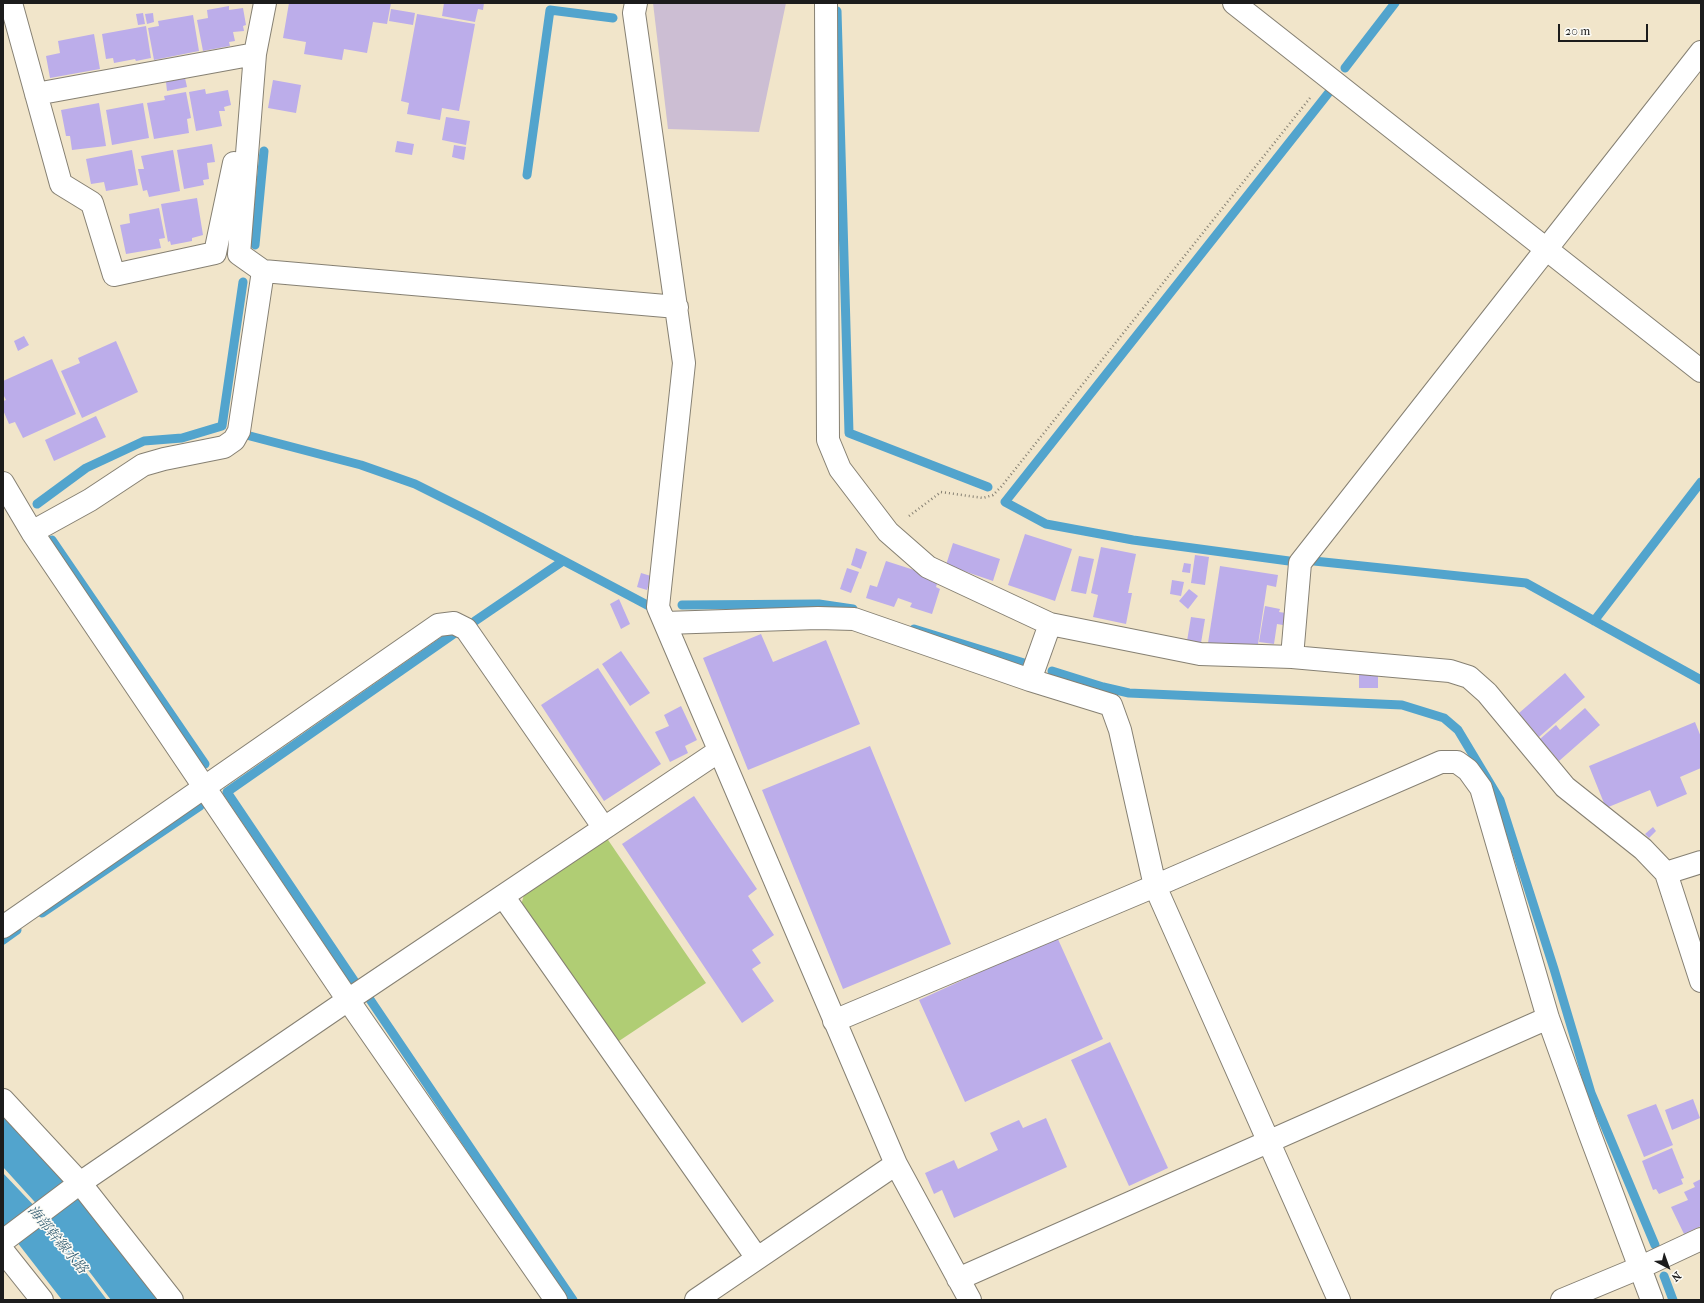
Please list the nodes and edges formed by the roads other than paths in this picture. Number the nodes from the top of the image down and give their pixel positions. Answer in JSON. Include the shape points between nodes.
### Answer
{"nodes":[{"id":1,"x":11,"y":3,"type":"edge"},
{"id":2,"x":265,"y":3,"type":"edge"},
{"id":3,"x":636,"y":3,"type":"edge"},
{"id":4,"x":826,"y":3,"type":"edge"},
{"id":5,"x":1234,"y":3,"type":"edge"},
{"id":6,"x":1701,"y":52,"type":"edge"},
{"id":7,"x":254,"y":64,"type":"junction"},
{"id":8,"x":36,"y":94,"type":"junction"},
{"id":9,"x":1547,"y":250,"type":"junction"},
{"id":10,"x":263,"y":271,"type":"junction"},
{"id":11,"x":678,"y":307,"type":"junction"},
{"id":12,"x":1701,"y":371,"type":"edge"},
{"id":13,"x":3,"y":483,"type":"edge"},
{"id":14,"x":32,"y":532,"type":"junction"},
{"id":15,"x":665,"y":623,"type":"junction"},
{"id":16,"x":1050,"y":624,"type":"junction"},
{"id":17,"x":1292,"y":657,"type":"junction"},
{"id":18,"x":1030,"y":680,"type":"junction"},
{"id":19,"x":719,"y":751,"type":"junction"},
{"id":20,"x":204,"y":787,"type":"junction"},
{"id":21,"x":604,"y":828,"type":"junction"},
{"id":22,"x":1701,"y":862,"type":"edge"},
{"id":23,"x":1666,"y":873,"type":"junction"},
{"id":24,"x":1155,"y":886,"type":"junction"},
{"id":25,"x":503,"y":896,"type":"junction"},
{"id":26,"x":3,"y":928,"type":"edge"},
{"id":27,"x":1701,"y":981,"type":"edge"},
{"id":28,"x":348,"y":1000,"type":"junction"},
{"id":29,"x":1548,"y":1018,"type":"junction"},
{"id":30,"x":834,"y":1021,"type":"junction"},
{"id":31,"x":3,"y":1100,"type":"edge"},
{"id":32,"x":1269,"y":1142,"type":"junction"},
{"id":33,"x":896,"y":1164,"type":"junction"},
{"id":34,"x":80,"y":1183,"type":"junction"},
{"id":35,"x":1701,"y":1239,"type":"edge"},
{"id":36,"x":5,"y":1243,"type":"edge"},
{"id":37,"x":757,"y":1258,"type":"junction"},
{"id":38,"x":1639,"y":1268,"type":"junction"},
{"id":39,"x":958,"y":1279,"type":"junction"},
{"id":40,"x":42,"y":1300,"type":"edge"},
{"id":41,"x":172,"y":1300,"type":"edge"},
{"id":42,"x":556,"y":1300,"type":"edge"},
{"id":43,"x":696,"y":1300,"type":"edge"},
{"id":44,"x":970,"y":1300,"type":"edge"},
{"id":45,"x":1340,"y":1300,"type":"edge"},
{"id":46,"x":1562,"y":1300,"type":"edge"},
{"id":47,"x":1652,"y":1300,"type":"edge"}],
"edges":[{"from":1,"to":8,"type":"street"},
{"from":2,"to":7,"type":"street"},
{"from":3,"to":11,"type":"street","via":[[634,13]]},
{"from":4,"to":16,"type":"street","via":[[828,440],[840,469],[888,532],[928,567]]},
{"from":5,"to":9,"type":"street"},
{"from":6,"to":9,"type":"street"},
{"from":7,"to":8,"type":"street"},
{"from":7,"to":8,"type":"street","via":[[215,253],[114,275],[92,203],[61,184]]},
{"from":7,"to":10,"type":"street","via":[[239,254]]},
{"from":9,"to":12,"type":"street"},
{"from":9,"to":17,"type":"street","via":[[1300,563]]},
{"from":10,"to":11,"type":"street"},
{"from":10,"to":14,"type":"street","via":[[239,431],[234,440],[224,447],[143,465],[90,500]]},
{"from":11,"to":15,"type":"street","via":[[684,363],[658,607]]},
{"from":13,"to":14,"type":"street"},
{"from":14,"to":20,"type":"street"},
{"from":15,"to":18,"type":"street","via":[[854,619]]},
{"from":15,"to":19,"type":"street"},
{"from":16,"to":17,"type":"street","via":[[1200,654]]},
{"from":16,"to":18,"type":"street"},
{"from":17,"to":23,"type":"street","via":[[1450,671],[1470,677],[1487,693],[1566,787],[1643,848]]},
{"from":18,"to":24,"type":"street","via":[[1110,706],[1120,730]]},
{"from":19,"to":21,"type":"street"},
{"from":19,"to":30,"type":"street"},
{"from":20,"to":21,"type":"street","via":[[438,625],[454,623],[466,629]]},
{"from":20,"to":26,"type":"street"},
{"from":20,"to":28,"type":"street"},
{"from":21,"to":25,"type":"street"},
{"from":22,"to":23,"type":"street"},
{"from":23,"to":27,"type":"street"},
{"from":24,"to":29,"type":"street","via":[[1441,762],[1457,762],[1468,770],[1481,788]]},
{"from":24,"to":30,"type":"street"},
{"from":24,"to":32,"type":"street"},
{"from":25,"to":28,"type":"street"},
{"from":25,"to":37,"type":"street"},
{"from":28,"to":34,"type":"street"},
{"from":28,"to":42,"type":"street"},
{"from":29,"to":32,"type":"street"},
{"from":29,"to":38,"type":"street"},
{"from":30,"to":33,"type":"street"},
{"from":31,"to":34,"type":"street"},
{"from":32,"to":39,"type":"street"},
{"from":32,"to":45,"type":"street"},
{"from":33,"to":37,"type":"street"},
{"from":33,"to":39,"type":"street"},
{"from":34,"to":36,"type":"street"},
{"from":34,"to":41,"type":"street"},
{"from":35,"to":38,"type":"street"},
{"from":36,"to":40,"type":"street"},
{"from":37,"to":43,"type":"street"},
{"from":38,"to":46,"type":"street"},
{"from":38,"to":47,"type":"street"},
{"from":39,"to":44,"type":"street"}]}
